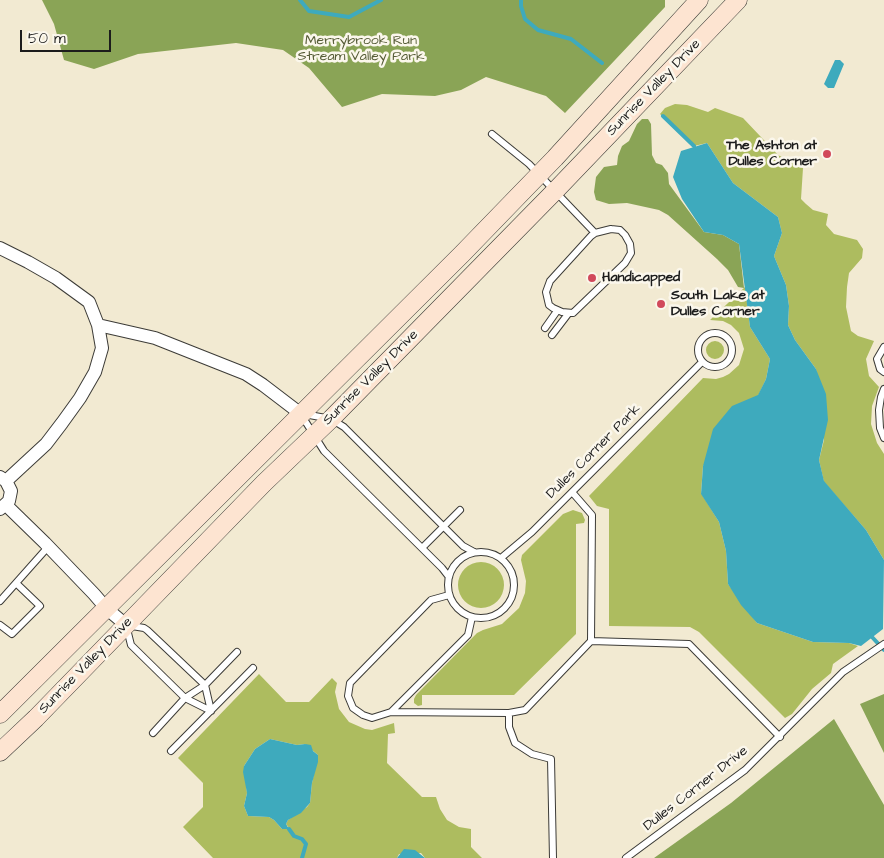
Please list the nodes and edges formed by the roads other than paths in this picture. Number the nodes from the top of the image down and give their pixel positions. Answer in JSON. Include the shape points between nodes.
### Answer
{"nodes":[{"id":1,"x":699,"y":0,"type":"edge"},
{"id":2,"x":738,"y":0,"type":"edge"},
{"id":3,"x":492,"y":134,"type":"dead end"},
{"id":4,"x":539,"y":174,"type":"junction"},
{"id":5,"x":555,"y":191,"type":"junction"},
{"id":6,"x":595,"y":233,"type":"junction"},
{"id":7,"x":0,"y":248,"type":"edge"},
{"id":8,"x":557,"y":311,"type":"junction"},
{"id":9,"x":568,"y":314,"type":"junction"},
{"id":10,"x":98,"y":325,"type":"junction"},
{"id":11,"x":545,"y":328,"type":"dead end"},
{"id":12,"x":552,"y":335,"type":"dead end"},
{"id":13,"x":884,"y":347,"type":"edge"},
{"id":14,"x":702,"y":362,"type":"junction"},
{"id":15,"x":884,"y":372,"type":"edge"},
{"id":16,"x":884,"y":389,"type":"edge"},
{"id":17,"x":301,"y":414,"type":"junction"},
{"id":18,"x":332,"y":419,"type":"junction"},
{"id":19,"x":882,"y":426,"type":"edge"},
{"id":20,"x":314,"y":435,"type":"junction"},
{"id":21,"x":884,"y":438,"type":"edge"},
{"id":22,"x":3,"y":479,"type":"edge"},
{"id":23,"x":572,"y":492,"type":"junction"},
{"id":24,"x":3,"y":507,"type":"edge"},
{"id":25,"x":460,"y":510,"type":"dead end"},
{"id":26,"x":443,"y":525,"type":"junction"},
{"id":27,"x":48,"y":546,"type":"junction"},
{"id":28,"x":422,"y":548,"type":"junction"},
{"id":29,"x":474,"y":552,"type":"junction"},
{"id":30,"x":501,"y":558,"type":"junction"},
{"id":31,"x":449,"y":576,"type":"junction"},
{"id":32,"x":16,"y":583,"type":"junction"},
{"id":33,"x":449,"y":595,"type":"junction"},
{"id":34,"x":0,"y":601,"type":"edge"},
{"id":35,"x":106,"y":608,"type":"junction"},
{"id":36,"x":472,"y":617,"type":"junction"},
{"id":37,"x":0,"y":625,"type":"edge"},
{"id":38,"x":126,"y":625,"type":"junction"},
{"id":39,"x":591,"y":641,"type":"junction"},
{"id":40,"x":884,"y":644,"type":"edge"},
{"id":41,"x":237,"y":652,"type":"dead end"},
{"id":42,"x":253,"y":668,"type":"dead end"},
{"id":43,"x":205,"y":684,"type":"junction"},
{"id":44,"x":185,"y":698,"type":"junction"},
{"id":45,"x":211,"y":711,"type":"junction"},
{"id":46,"x":391,"y":712,"type":"junction"},
{"id":47,"x":509,"y":713,"type":"junction"},
{"id":48,"x":0,"y":714,"type":"edge"},
{"id":49,"x":153,"y":733,"type":"dead end"},
{"id":50,"x":780,"y":737,"type":"junction"},
{"id":51,"x":171,"y":751,"type":"dead end"},
{"id":52,"x":0,"y":752,"type":"edge"},
{"id":53,"x":552,"y":858,"type":"edge"},
{"id":54,"x":626,"y":858,"type":"edge"}],
"edges":[{"from":1,"to":4,"type":"main road","name":"Sunrise Valley Drive"},
{"from":2,"to":5,"type":"main road","name":"Sunrise Valley Drive"},
{"from":3,"to":4,"type":"lane"},
{"from":4,"to":5,"type":"lane"},
{"from":4,"to":17,"type":"main road","name":"Sunrise Valley Drive"},
{"from":5,"to":6,"type":"lane"},
{"from":5,"to":18,"type":"main road","name":"Sunrise Valley Drive"},
{"from":6,"to":8,"type":"lane","via":[[550,281],[546,292],[549,304]]},
{"from":6,"to":9,"type":"lane","via":[[620,230],[630,244],[631,253],[622,268],[576,311]]},
{"from":7,"to":10,"type":"street","via":[[65,284],[90,302]]},
{"from":8,"to":9,"type":"lane"},
{"from":8,"to":11,"type":"lane"},
{"from":9,"to":12,"type":"lane"},
{"from":10,"to":17,"type":"street","via":[[155,338],[246,374]]},
{"from":10,"to":22,"type":"street","via":[[102,348],[95,372],[80,398],[46,444]]},
{"from":13,"to":15,"type":"lane","via":[[877,360]]},
{"from":14,"to":14,"type":"lane","via":[[710,367],[725,364],[732,354],[728,338],[716,332],[705,335],[697,346]]},
{"from":14,"to":23,"type":"lane","name":"Dulles Corner Park"},
{"from":16,"to":19,"type":"lane","via":[[879,410]]},
{"from":17,"to":18,"type":"lane"},
{"from":17,"to":20,"type":"lane"},
{"from":17,"to":35,"type":"main road","name":"Sunrise Valley Drive"},
{"from":18,"to":20,"type":"main road","name":"Sunrise Valley Drive"},
{"from":18,"to":26,"type":"lane","via":[[344,426]]},
{"from":19,"to":21,"type":"lane"},
{"from":20,"to":28,"type":"lane","via":[[324,451]]},
{"from":20,"to":38,"type":"main road","name":"Sunrise Valley Drive"},
{"from":22,"to":24,"type":"street","via":[[10,485],[11,496]]},
{"from":23,"to":30,"type":"lane","name":"Dulles Corner Park"},
{"from":23,"to":39,"type":"lane","via":[[592,515]]},
{"from":24,"to":27,"type":"street"},
{"from":25,"to":26,"type":"lane"},
{"from":26,"to":28,"type":"lane"},
{"from":26,"to":29,"type":"lane","via":[[463,546]]},
{"from":27,"to":32,"type":"lane"},
{"from":27,"to":35,"type":"street"},
{"from":28,"to":31,"type":"lane"},
{"from":29,"to":30,"type":"lane","via":[[493,553]]},
{"from":29,"to":31,"type":"lane","via":[[458,560]]},
{"from":30,"to":36,"type":"lane","via":[[514,577],[511,599],[495,615]]},
{"from":31,"to":33,"type":"lane"},
{"from":32,"to":34,"type":"lane"},
{"from":32,"to":37,"type":"lane","via":[[40,606],[12,634]]},
{"from":33,"to":36,"type":"lane","via":[[458,608]]},
{"from":33,"to":46,"type":"lane","via":[[432,600],[349,687],[351,704],[363,715],[372,718]]},
{"from":35,"to":38,"type":"street"},
{"from":35,"to":48,"type":"main road","name":"Sunrise Valley Drive"},
{"from":36,"to":46,"type":"lane","via":[[468,635]]},
{"from":38,"to":43,"type":"lane","via":[[147,630]]},
{"from":38,"to":44,"type":"lane","via":[[131,644]]},
{"from":38,"to":52,"type":"main road","name":"Sunrise Valley Drive"},
{"from":39,"to":47,"type":"lane","via":[[525,710]]},
{"from":39,"to":50,"type":"lane","via":[[689,644]]},
{"from":40,"to":50,"type":"lane","name":"Dulles Corner Drive","via":[[843,672]]},
{"from":41,"to":43,"type":"lane"},
{"from":42,"to":45,"type":"lane"},
{"from":43,"to":44,"type":"lane"},
{"from":43,"to":45,"type":"lane"},
{"from":44,"to":45,"type":"lane"},
{"from":44,"to":49,"type":"lane"},
{"from":45,"to":51,"type":"lane"},
{"from":46,"to":47,"type":"lane"},
{"from":47,"to":53,"type":"lane","via":[[510,732],[518,746],[537,756],[552,759]]},
{"from":50,"to":54,"type":"lane","name":"Dulles Corner Drive","via":[[745,770]]}]}
